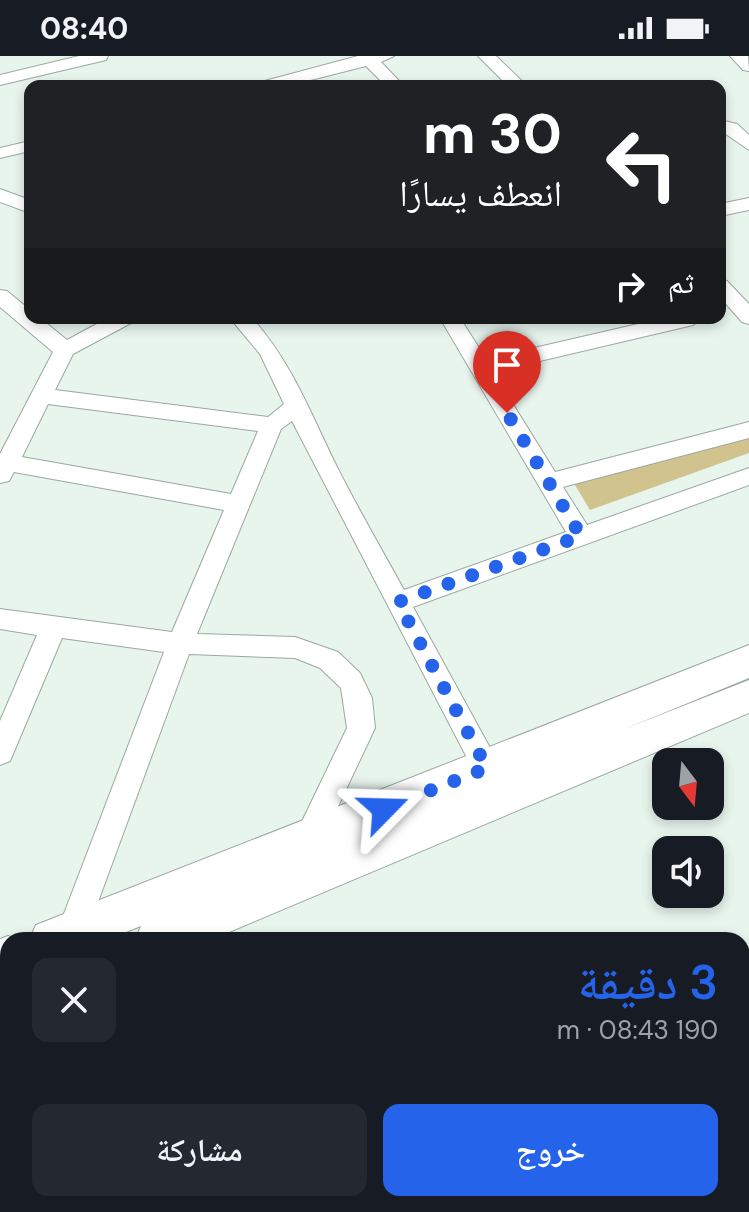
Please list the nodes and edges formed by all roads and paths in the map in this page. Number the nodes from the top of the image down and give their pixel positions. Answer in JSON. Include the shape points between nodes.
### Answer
{"nodes":[{"id":1,"x":42,"y":56,"type":"edge"},
{"id":2,"x":100,"y":56,"type":"edge"},
{"id":3,"x":486,"y":56,"type":"edge"},
{"id":4,"x":738,"y":56,"type":"edge"},
{"id":5,"x":374,"y":57,"type":"edge"},
{"id":6,"x":60,"y":66,"type":"junction"},
{"id":7,"x":749,"y":66,"type":"edge"},
{"id":8,"x":0,"y":80,"type":"edge"},
{"id":9,"x":289,"y":80,"type":"edge"},
{"id":10,"x":391,"y":80,"type":"edge"},
{"id":11,"x":512,"y":80,"type":"edge"},
{"id":12,"x":726,"y":127,"type":"edge"},
{"id":13,"x":749,"y":145,"type":"edge"},
{"id":14,"x":24,"y":147,"type":"edge"},
{"id":15,"x":0,"y":153,"type":"edge"},
{"id":16,"x":0,"y":195,"type":"edge"},
{"id":17,"x":749,"y":204,"type":"edge"},
{"id":18,"x":24,"y":205,"type":"edge"},
{"id":19,"x":726,"y":209,"type":"edge"},
{"id":20,"x":0,"y":296,"type":"edge"},
{"id":21,"x":24,"y":316,"type":"edge"},
{"id":22,"x":34,"y":324,"type":"edge"},
{"id":23,"x":113,"y":324,"type":"edge"},
{"id":24,"x":245,"y":324,"type":"edge"},
{"id":25,"x":454,"y":324,"type":"edge"},
{"id":26,"x":667,"y":324,"type":"edge"},
{"id":27,"x":65,"y":350,"type":"junction"},
{"id":28,"x":480,"y":368,"type":"junction"},
{"id":29,"x":42,"y":396,"type":"junction"},
{"id":30,"x":298,"y":405,"type":"junction"},
{"id":31,"x":272,"y":425,"type":"junction"},
{"id":32,"x":749,"y":430,"type":"edge"},
{"id":33,"x":4,"y":470,"type":"edge"},
{"id":34,"x":749,"y":476,"type":"edge"},
{"id":35,"x":549,"y":482,"type":"junction"},
{"id":36,"x":240,"y":504,"type":"junction"},
{"id":37,"x":581,"y":536,"type":"junction"},
{"id":38,"x":398,"y":602,"type":"junction"},
{"id":39,"x":0,"y":619,"type":"edge"},
{"id":40,"x":54,"y":626,"type":"junction"},
{"id":41,"x":180,"y":644,"type":"junction"},
{"id":42,"x":749,"y":661,"type":"edge"},
{"id":43,"x":749,"y":696,"type":"edge"},
{"id":44,"x":0,"y":753,"type":"edge"},
{"id":45,"x":487,"y":768,"type":"junction"},
{"id":46,"x":308,"y":840,"type":"junction"},
{"id":47,"x":64,"y":932,"type":"edge"},
{"id":48,"x":72,"y":932,"type":"edge"},
{"id":49,"x":177,"y":932,"type":"edge"}],
"edges":[{"from":1,"to":6,"type":"street"},
{"from":2,"to":6,"type":"street"},
{"from":3,"to":11,"type":"street"},
{"from":4,"to":7,"type":"street"},
{"from":5,"to":9,"type":"street"},
{"from":5,"to":10,"type":"street"},
{"from":6,"to":8,"type":"street"},
{"from":12,"to":13,"type":"street"},
{"from":14,"to":15,"type":"street"},
{"from":16,"to":18,"type":"street"},
{"from":17,"to":19,"type":"street"},
{"from":20,"to":21,"type":"street"},
{"from":22,"to":27,"type":"street"},
{"from":23,"to":27,"type":"street"},
{"from":24,"to":30,"type":"street","via":[[269,351]]},
{"from":25,"to":28,"type":"street"},
{"from":26,"to":28,"type":"street"},
{"from":27,"to":29,"type":"street"},
{"from":28,"to":35,"type":"street"},
{"from":29,"to":31,"type":"street"},
{"from":29,"to":33,"type":"street"},
{"from":30,"to":31,"type":"street"},
{"from":30,"to":38,"type":"street"},
{"from":31,"to":36,"type":"street"},
{"from":32,"to":35,"type":"street"},
{"from":33,"to":36,"type":"street"},
{"from":34,"to":37,"type":"street"},
{"from":35,"to":37,"type":"street"},
{"from":36,"to":41,"type":"street"},
{"from":37,"to":38,"type":"street"},
{"from":38,"to":45,"type":"street"},
{"from":39,"to":40,"type":"street"},
{"from":40,"to":41,"type":"street"},
{"from":40,"to":44,"type":"street"},
{"from":41,"to":46,"type":"street","via":[[311,651],[330,660],[351,682],[362,709],[361,728]]},
{"from":41,"to":47,"type":"street"},
{"from":42,"to":45,"type":"main road"},
{"from":43,"to":49,"type":"main road"},
{"from":45,"to":46,"type":"main road"},
{"from":46,"to":48,"type":"main road"}]}
